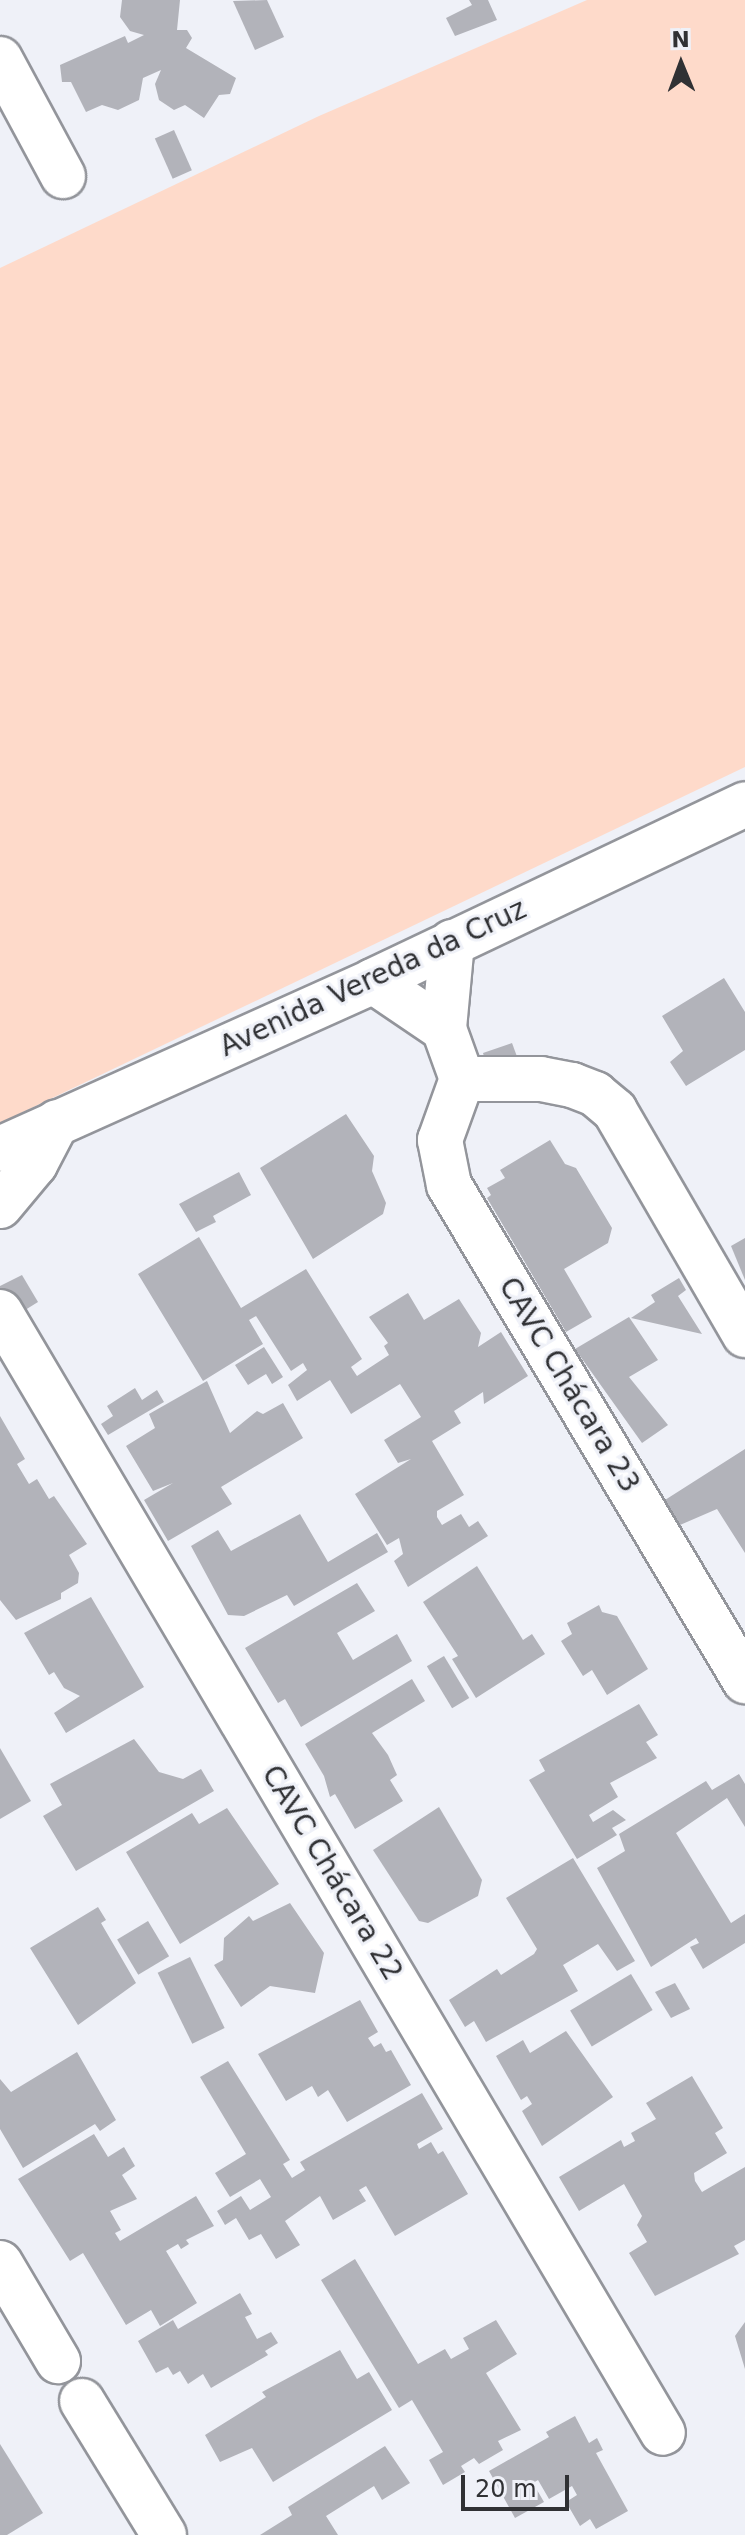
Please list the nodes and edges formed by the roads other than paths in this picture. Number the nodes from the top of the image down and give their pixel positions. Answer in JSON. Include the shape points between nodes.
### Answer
{"nodes":[{"id":1,"x":0,"y":59,"type":"edge"},
{"id":2,"x":63,"y":176,"type":"dead end"},
{"id":3,"x":745,"y":804,"type":"edge"},
{"id":4,"x":452,"y":942,"type":"junction"},
{"id":5,"x":373,"y":981,"type":"junction"},
{"id":6,"x":444,"y":1029,"type":"junction"},
{"id":7,"x":462,"y":1079,"type":"junction"},
{"id":8,"x":57,"y":1122,"type":"junction"},
{"id":9,"x":0,"y":1149,"type":"edge"},
{"id":10,"x":0,"y":1206,"type":"edge"},
{"id":11,"x":0,"y":1312,"type":"edge"},
{"id":12,"x":745,"y":1335,"type":"edge"},
{"id":13,"x":745,"y":1681,"type":"edge"},
{"id":14,"x":0,"y":2263,"type":"edge"},
{"id":15,"x":58,"y":2361,"type":"dead end"},
{"id":16,"x":82,"y":2401,"type":"dead end"},
{"id":17,"x":663,"y":2433,"type":"dead end"},
{"id":18,"x":164,"y":2535,"type":"edge"}],
"edges":[{"from":1,"to":2,"type":"street"},
{"from":3,"to":4,"type":"street","name":"Avenida Vereda da Cruz"},
{"from":4,"to":5,"type":"street","name":"Avenida Vereda da Cruz"},
{"from":4,"to":6,"type":"street"},
{"from":5,"to":6,"type":"street"},
{"from":5,"to":8,"type":"street","name":"Avenida Vereda da Cruz"},
{"from":6,"to":7,"type":"street"},
{"from":7,"to":12,"type":"street","via":[[541,1079],[572,1085],[595,1094],[615,1111]]},
{"from":7,"to":13,"type":"street","name":"CAVC Chácara 23","via":[[440,1140],[449,1185]]},
{"from":8,"to":9,"type":"street","name":"Avenida Vereda da Cruz"},
{"from":8,"to":10,"type":"street","via":[[35,1164]]},
{"from":11,"to":17,"type":"street","name":"CAVC Chácara 22"},
{"from":14,"to":15,"type":"street"},
{"from":16,"to":18,"type":"street"}]}
